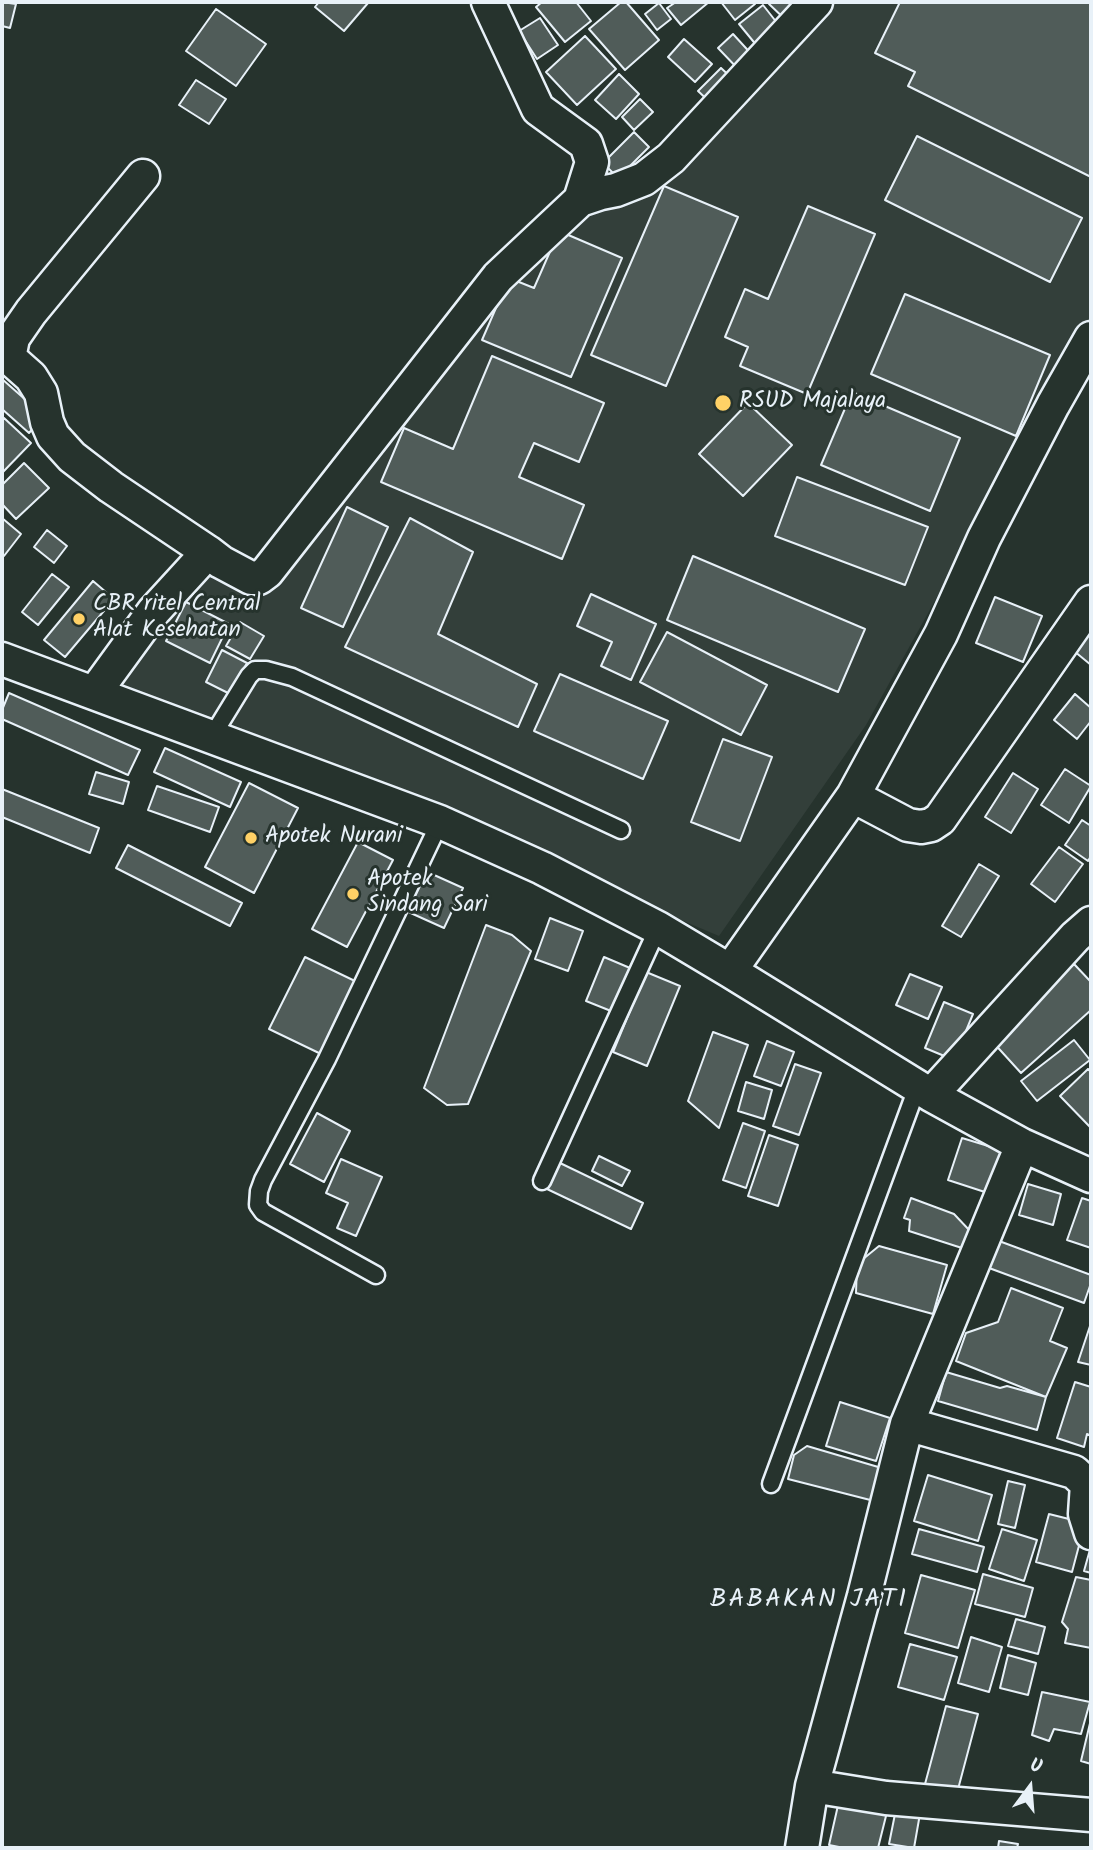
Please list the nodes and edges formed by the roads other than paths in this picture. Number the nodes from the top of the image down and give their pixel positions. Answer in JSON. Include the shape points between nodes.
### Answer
{"nodes":[{"id":1,"x":488,"y":2,"type":"edge"},
{"id":2,"x":816,"y":2,"type":"edge"},
{"id":3,"x":143,"y":176,"type":"dead end"},
{"id":4,"x":580,"y":200,"type":"junction"},
{"id":5,"x":1091,"y":338,"type":"edge"},
{"id":6,"x":208,"y":552,"type":"junction"},
{"id":7,"x":1091,"y":602,"type":"edge"},
{"id":8,"x":2,"y":659,"type":"edge"},
{"id":9,"x":95,"y":692,"type":"junction"},
{"id":10,"x":211,"y":738,"type":"junction"},
{"id":11,"x":853,"y":796,"type":"junction"},
{"id":12,"x":440,"y":822,"type":"junction"},
{"id":13,"x":621,"y":830,"type":"dead end"},
{"id":14,"x":1091,"y":923,"type":"edge"},
{"id":15,"x":657,"y":928,"type":"junction"},
{"id":16,"x":730,"y":971,"type":"junction"},
{"id":17,"x":924,"y":1091,"type":"junction"},
{"id":18,"x":1022,"y":1145,"type":"junction"},
{"id":19,"x":1091,"y":1176,"type":"edge"},
{"id":20,"x":542,"y":1181,"type":"dead end"},
{"id":21,"x":376,"y":1275,"type":"dead end"},
{"id":22,"x":907,"y":1424,"type":"junction"},
{"id":23,"x":771,"y":1484,"type":"dead end"},
{"id":24,"x":1091,"y":1533,"type":"edge"},
{"id":25,"x":812,"y":1786,"type":"junction"},
{"id":26,"x":1091,"y":1815,"type":"edge"},
{"id":27,"x":802,"y":1848,"type":"edge"}],
"edges":[{"from":1,"to":4,"type":"street","via":[[538,109],[586,144],[592,162]]},
{"from":2,"to":4,"type":"street","via":[[671,158],[644,179]]},
{"from":3,"to":6,"type":"street","via":[[31,312],[13,338],[10,352],[41,393],[53,436],[72,457]]},
{"from":4,"to":6,"type":"street","via":[[498,277],[267,572],[251,578]]},
{"from":5,"to":11,"type":"street"},
{"from":6,"to":9,"type":"street","via":[[154,611]]},
{"from":7,"to":11,"type":"street","via":[[940,818],[931,825],[908,825]]},
{"from":8,"to":9,"type":"street"},
{"from":9,"to":10,"type":"street"},
{"from":10,"to":12,"type":"street"},
{"from":10,"to":13,"type":"lane","via":[[249,676],[255,670],[266,670],[292,677]]},
{"from":11,"to":16,"type":"street"},
{"from":12,"to":15,"type":"street","via":[[542,867]]},
{"from":12,"to":21,"type":"lane","via":[[259,1191],[258,1205],[263,1212]]},
{"from":14,"to":17,"type":"street"},
{"from":15,"to":16,"type":"street"},
{"from":15,"to":20,"type":"lane"},
{"from":16,"to":17,"type":"street"},
{"from":17,"to":18,"type":"street"},
{"from":17,"to":23,"type":"lane"},
{"from":18,"to":19,"type":"street"},
{"from":18,"to":22,"type":"street"},
{"from":22,"to":24,"type":"street","via":[[1074,1472],[1087,1484],[1085,1514]]},
{"from":22,"to":25,"type":"street"},
{"from":25,"to":26,"type":"street","via":[[886,1798]]},
{"from":25,"to":27,"type":"street"}]}
